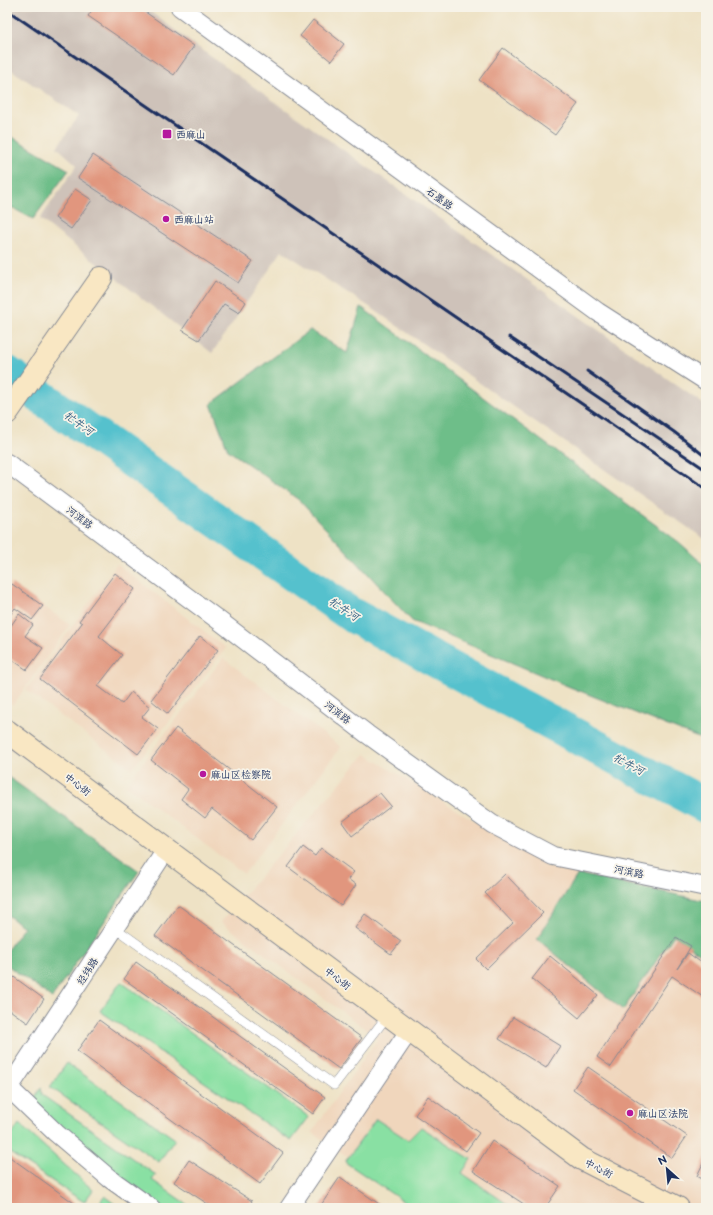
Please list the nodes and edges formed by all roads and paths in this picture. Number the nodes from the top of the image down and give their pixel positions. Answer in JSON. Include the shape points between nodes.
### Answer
{"nodes":[{"id":1,"x":180,"y":7,"type":"edge"},
{"id":2,"x":101,"y":278,"type":"dead end"},
{"id":3,"x":706,"y":381,"type":"edge"},
{"id":4,"x":7,"y":413,"type":"edge"},
{"id":5,"x":7,"y":463,"type":"edge"},
{"id":6,"x":7,"y":732,"type":"edge"},
{"id":7,"x":166,"y":850,"type":"junction"},
{"id":8,"x":706,"y":887,"type":"edge"},
{"id":9,"x":115,"y":928,"type":"junction"},
{"id":10,"x":388,"y":1015,"type":"junction"},
{"id":11,"x":409,"y":1031,"type":"junction"},
{"id":12,"x":8,"y":1090,"type":"edge"},
{"id":13,"x":151,"y":1208,"type":"edge"},
{"id":14,"x":289,"y":1208,"type":"edge"},
{"id":15,"x":678,"y":1208,"type":"edge"}],
"edges":[{"from":1,"to":3,"type":"street","name":"石墨路","via":[[598,312]]},
{"from":2,"to":4,"type":"main road"},
{"from":5,"to":8,"type":"street","name":"河滨路","via":[[367,734],[492,824],[553,856]]},
{"from":6,"to":7,"type":"main road","name":"中心街"},
{"from":7,"to":9,"type":"street","name":"经纬路"},
{"from":7,"to":10,"type":"main road","name":"中心街"},
{"from":9,"to":10,"type":"lane","via":[[334,1086]]},
{"from":9,"to":12,"type":"street","name":"经纬路"},
{"from":10,"to":11,"type":"main road","name":"中心街"},
{"from":11,"to":14,"type":"street"},
{"from":11,"to":15,"type":"main road","name":"中心街","via":[[582,1159]]},
{"from":12,"to":13,"type":"street","via":[[108,1178]]}]}
